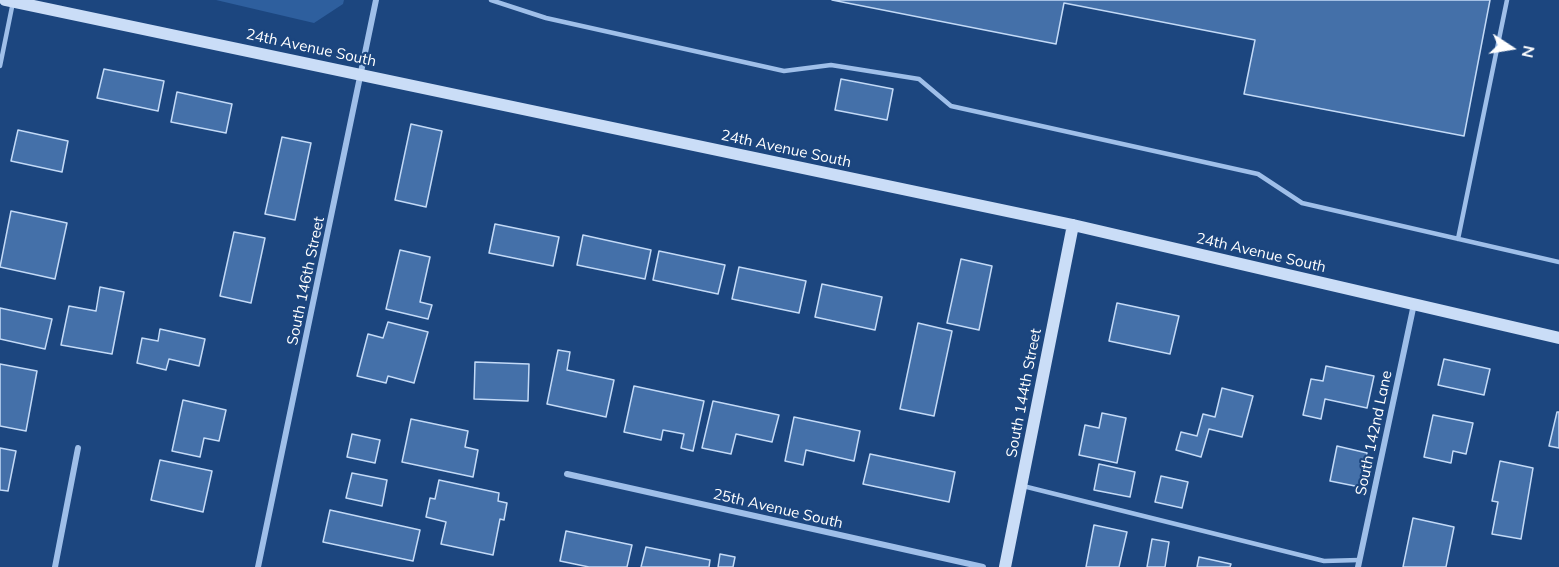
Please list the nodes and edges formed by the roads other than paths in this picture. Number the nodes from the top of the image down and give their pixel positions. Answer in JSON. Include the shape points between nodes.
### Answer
{"nodes":[{"id":1,"x":376,"y":0,"type":"edge"},
{"id":2,"x":491,"y":0,"type":"edge"},
{"id":3,"x":1507,"y":0,"type":"edge"},
{"id":4,"x":9,"y":1,"type":"edge"},
{"id":5,"x":0,"y":66,"type":"edge"},
{"id":6,"x":361,"y":74,"type":"junction"},
{"id":7,"x":1073,"y":225,"type":"junction"},
{"id":8,"x":1458,"y":238,"type":"junction"},
{"id":9,"x":1559,"y":262,"type":"edge"},
{"id":10,"x":1414,"y":303,"type":"junction"},
{"id":11,"x":1559,"y":338,"type":"edge"},
{"id":12,"x":78,"y":448,"type":"dead end"},
{"id":13,"x":567,"y":474,"type":"dead end"},
{"id":14,"x":1021,"y":485,"type":"junction"},
{"id":15,"x":1359,"y":564,"type":"edge"},
{"id":16,"x":55,"y":567,"type":"edge"},
{"id":17,"x":258,"y":567,"type":"edge"},
{"id":18,"x":983,"y":567,"type":"edge"},
{"id":19,"x":1005,"y":567,"type":"edge"}],
"edges":[{"from":1,"to":6,"type":"street","name":"South 146th Street"},
{"from":2,"to":8,"type":"lane","via":[[546,18],[784,71],[831,65],[919,79],[951,106],[1258,174],[1302,203]]},
{"from":3,"to":8,"type":"lane"},
{"from":4,"to":5,"type":"lane"},
{"from":4,"to":6,"type":"street","name":"24th Avenue South"},
{"from":6,"to":7,"type":"street","name":"24th Avenue South"},
{"from":6,"to":17,"type":"street","name":"South 146th Street"},
{"from":7,"to":10,"type":"street","name":"24th Avenue South"},
{"from":7,"to":14,"type":"street","name":"South 144th Street"},
{"from":8,"to":9,"type":"lane"},
{"from":10,"to":11,"type":"street","name":"24th Avenue South"},
{"from":10,"to":15,"type":"street","name":"South 142nd Lane"},
{"from":12,"to":16,"type":"street"},
{"from":13,"to":18,"type":"street","name":"25th Avenue South"},
{"from":14,"to":15,"type":"lane","via":[[1324,561]]},
{"from":14,"to":19,"type":"street","name":"South 144th Street"}]}
